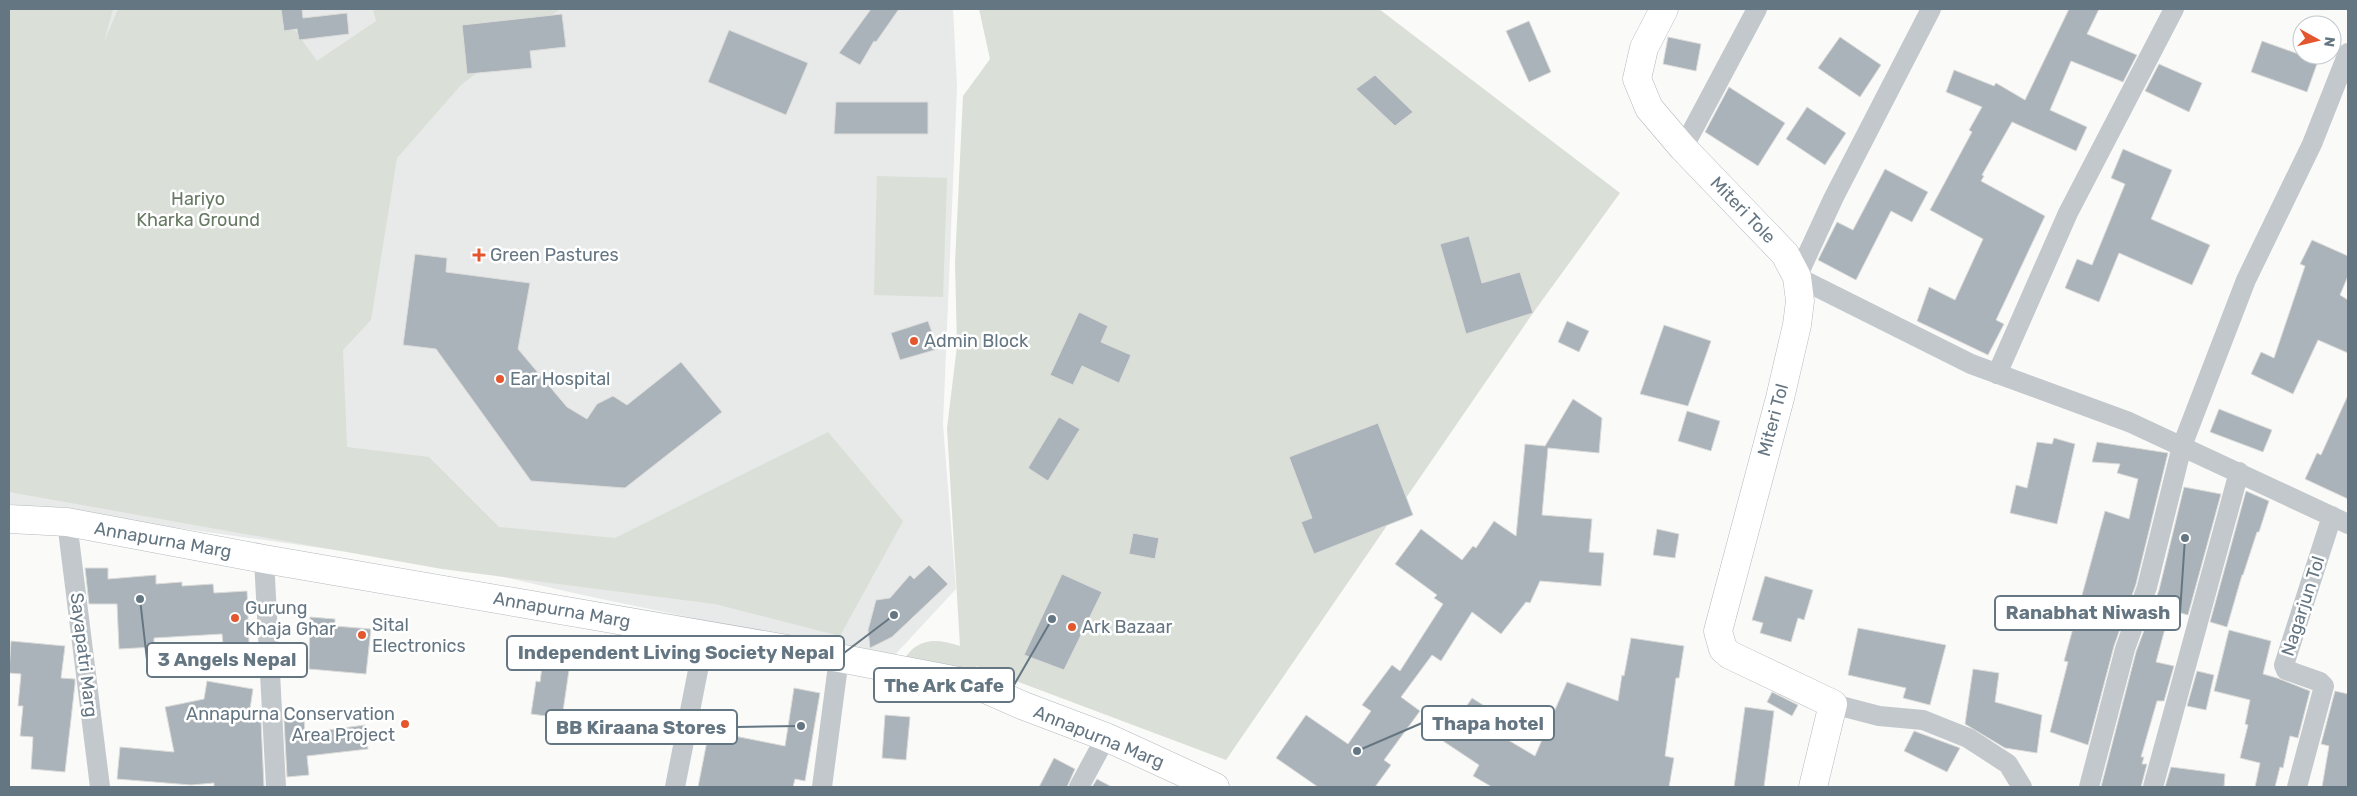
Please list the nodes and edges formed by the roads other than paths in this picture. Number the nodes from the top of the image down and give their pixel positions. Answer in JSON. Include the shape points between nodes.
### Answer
{"nodes":[{"id":1,"x":1664,"y":9,"type":"edge"},
{"id":2,"x":1757,"y":9,"type":"edge"},
{"id":3,"x":1930,"y":9,"type":"edge"},
{"id":4,"x":2174,"y":9,"type":"edge"},
{"id":5,"x":2348,"y":53,"type":"edge"},
{"id":6,"x":1684,"y":148,"type":"junction"},
{"id":7,"x":1797,"y":277,"type":"junction"},
{"id":8,"x":1997,"y":374,"type":"junction"},
{"id":9,"x":2182,"y":446,"type":"junction"},
{"id":10,"x":2239,"y":472,"type":"junction"},
{"id":11,"x":9,"y":519,"type":"edge"},
{"id":12,"x":2340,"y":520,"type":"edge"},
{"id":13,"x":68,"y":522,"type":"junction"},
{"id":14,"x":264,"y":559,"type":"junction"},
{"id":15,"x":704,"y":635,"type":"junction"},
{"id":16,"x":839,"y":658,"type":"junction"},
{"id":17,"x":1833,"y":704,"type":"junction"},
{"id":18,"x":1106,"y":737,"type":"junction"},
{"id":19,"x":100,"y":787,"type":"edge"},
{"id":20,"x":276,"y":787,"type":"edge"},
{"id":21,"x":674,"y":787,"type":"edge"},
{"id":22,"x":822,"y":787,"type":"edge"},
{"id":23,"x":1079,"y":787,"type":"edge"},
{"id":24,"x":1215,"y":787,"type":"edge"},
{"id":25,"x":1813,"y":787,"type":"edge"},
{"id":26,"x":2022,"y":787,"type":"edge"},
{"id":27,"x":2090,"y":787,"type":"edge"},
{"id":28,"x":2153,"y":787,"type":"edge"},
{"id":29,"x":2297,"y":787,"type":"edge"}],
"edges":[{"from":1,"to":6,"type":"main road","name":"Miteri Tole","via":[[1644,48],[1637,78],[1649,108]]},
{"from":2,"to":6,"type":"street"},
{"from":3,"to":7,"type":"street"},
{"from":4,"to":8,"type":"street","via":[[2068,214]]},
{"from":5,"to":9,"type":"street","via":[[2312,144],[2246,280]]},
{"from":6,"to":7,"type":"main road","name":"Miteri Tole","via":[[1785,254]]},
{"from":7,"to":8,"type":"street"},
{"from":7,"to":17,"type":"main road","name":"Miteri Tol","via":[[1800,301],[1797,325],[1718,632],[1723,649],[1730,655]]},
{"from":8,"to":9,"type":"street","via":[[2128,422]]},
{"from":9,"to":10,"type":"street"},
{"from":9,"to":27,"type":"street","via":[[2147,586],[2125,649]]},
{"from":10,"to":12,"type":"street"},
{"from":10,"to":28,"type":"street"},
{"from":11,"to":13,"type":"main road","name":"Annapurna Marg"},
{"from":12,"to":29,"type":"street","name":"Nagarjun Tol","via":[[2284,665],[2286,670],[2320,682],[2324,688]]},
{"from":13,"to":14,"type":"main road","name":"Annapurna Marg"},
{"from":13,"to":19,"type":"street","name":"Sayapatri Marg"},
{"from":14,"to":15,"type":"main road","name":"Annapurna Marg"},
{"from":14,"to":20,"type":"street"},
{"from":15,"to":16,"type":"main road","name":"Annapurna Marg"},
{"from":15,"to":21,"type":"street"},
{"from":16,"to":18,"type":"main road","name":"Annapurna Marg","via":[[974,684]]},
{"from":16,"to":22,"type":"street"},
{"from":17,"to":25,"type":"main road"},
{"from":17,"to":26,"type":"street","via":[[1878,716],[1923,720],[1968,738],[2008,764]]},
{"from":18,"to":23,"type":"street"},
{"from":18,"to":24,"type":"main road","name":"Annapurna Marg"}]}
